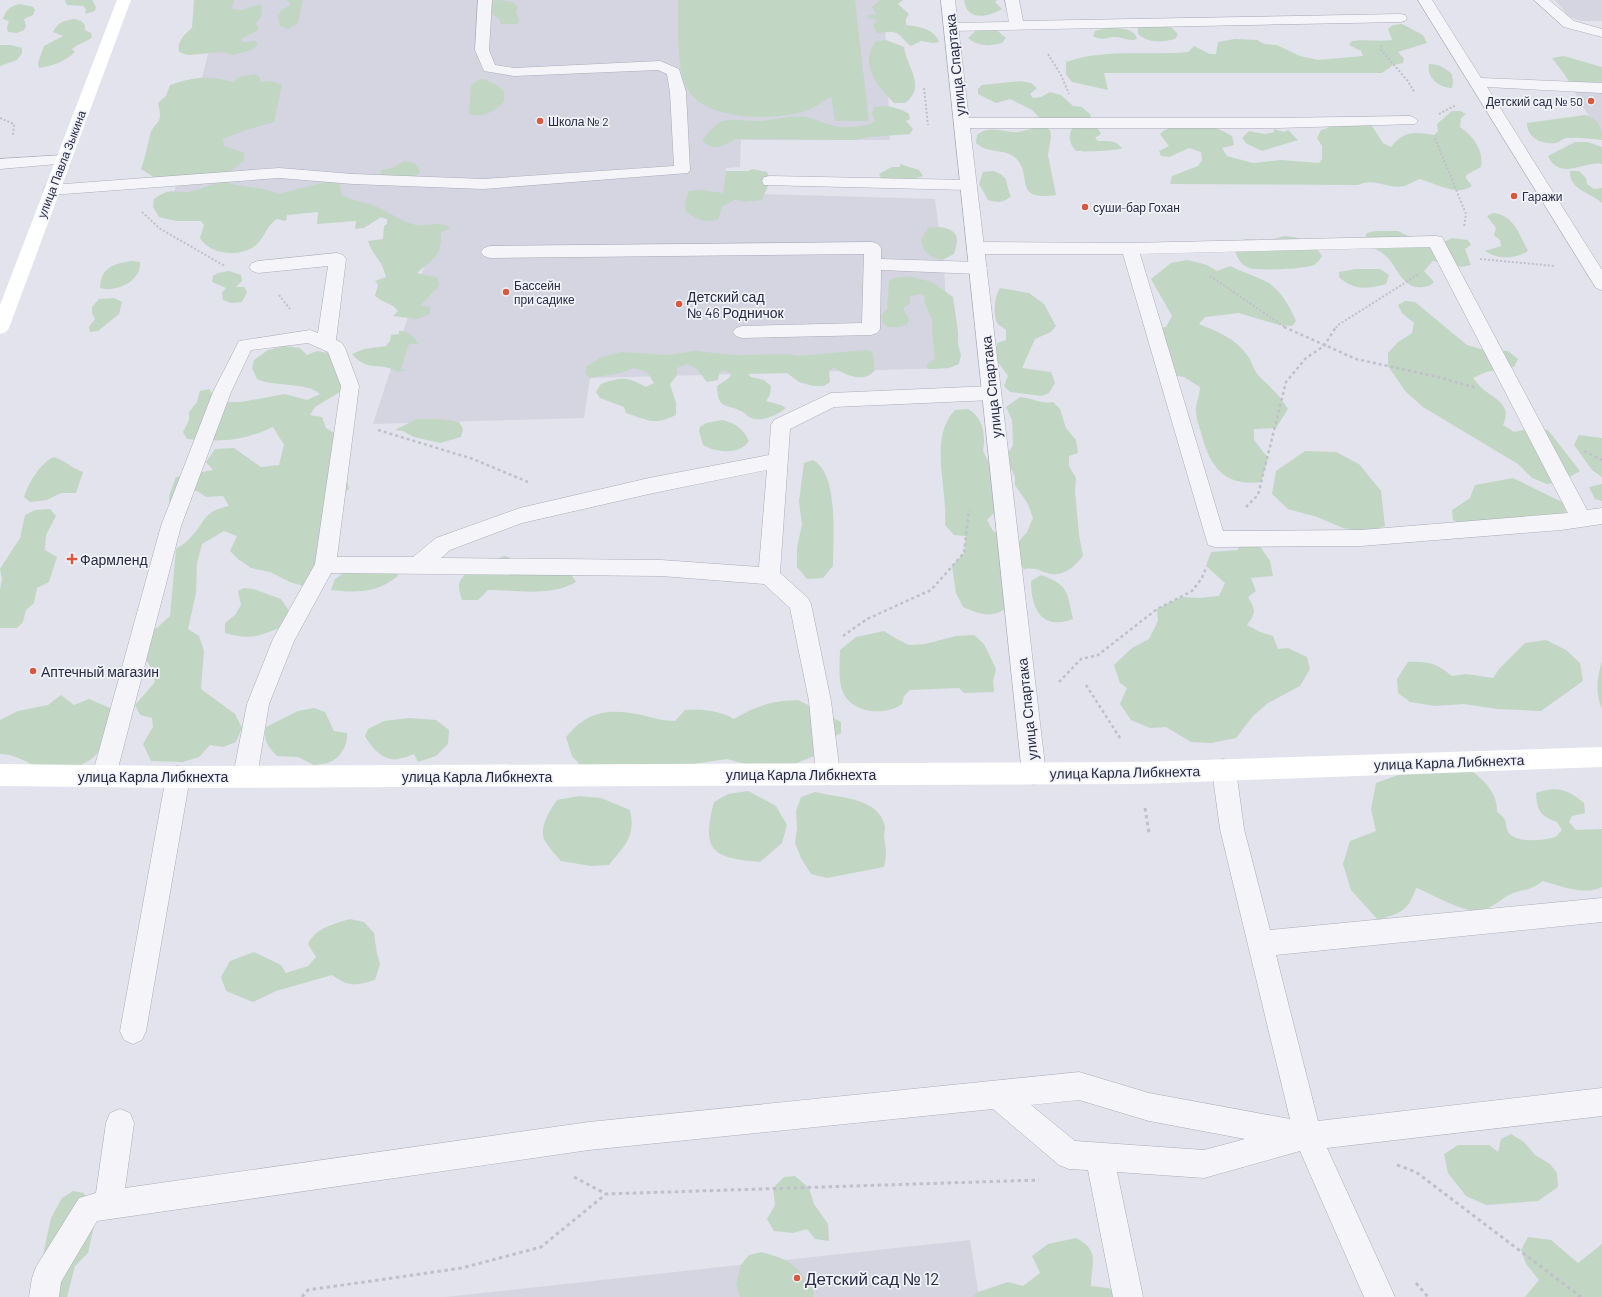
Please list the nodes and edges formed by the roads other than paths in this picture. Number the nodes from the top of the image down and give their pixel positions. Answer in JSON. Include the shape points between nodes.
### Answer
{"nodes":[{"id":1,"x":124,"y":0,"type":"edge"},
{"id":2,"x":485,"y":0,"type":"edge"},
{"id":3,"x":948,"y":0,"type":"edge"},
{"id":4,"x":1012,"y":0,"type":"edge"},
{"id":5,"x":1425,"y":0,"type":"edge"},
{"id":6,"x":1541,"y":0,"type":"edge"},
{"id":7,"x":1400,"y":18,"type":"dead end"},
{"id":8,"x":1017,"y":26,"type":"junction"},
{"id":9,"x":951,"y":27,"type":"junction"},
{"id":10,"x":1602,"y":32,"type":"edge"},
{"id":11,"x":1476,"y":82,"type":"junction"},
{"id":12,"x":1602,"y":88,"type":"edge"},
{"id":13,"x":1410,"y":121,"type":"dead end"},
{"id":14,"x":962,"y":123,"type":"junction"},
{"id":15,"x":63,"y":160,"type":"junction"},
{"id":16,"x":0,"y":164,"type":"edge"},
{"id":17,"x":770,"y":181,"type":"dead end"},
{"id":18,"x":968,"y":184,"type":"junction"},
{"id":19,"x":51,"y":190,"type":"junction"},
{"id":20,"x":976,"y":248,"type":"junction"},
{"id":21,"x":1130,"y":249,"type":"junction"},
{"id":22,"x":490,"y":252,"type":"dead end"},
{"id":23,"x":873,"y":264,"type":"junction"},
{"id":24,"x":258,"y":267,"type":"road end"},
{"id":25,"x":978,"y":268,"type":"junction"},
{"id":26,"x":1602,"y":284,"type":"edge"},
{"id":27,"x":0,"y":328,"type":"edge"},
{"id":28,"x":742,"y":332,"type":"dead end"},
{"id":29,"x":318,"y":340,"type":"junction"},
{"id":30,"x":992,"y":393,"type":"junction"},
{"id":31,"x":778,"y":461,"type":"junction"},
{"id":32,"x":1602,"y":516,"type":"edge"},
{"id":33,"x":1581,"y":519,"type":"junction"},
{"id":34,"x":326,"y":565,"type":"junction"},
{"id":35,"x":417,"y":566,"type":"junction"},
{"id":36,"x":769,"y":576,"type":"junction"},
{"id":37,"x":1602,"y":756,"type":"edge"},
{"id":38,"x":1224,"y":770,"type":"junction"},
{"id":39,"x":828,"y":774,"type":"junction"},
{"id":40,"x":1034,"y":774,"type":"junction"},
{"id":41,"x":0,"y":775,"type":"edge"},
{"id":42,"x":104,"y":776,"type":"junction"},
{"id":43,"x":178,"y":776,"type":"junction"},
{"id":44,"x":245,"y":776,"type":"junction"},
{"id":45,"x":1602,"y":910,"type":"edge"},
{"id":46,"x":1260,"y":944,"type":"junction"},
{"id":47,"x":133,"y":1031,"type":"dead end"},
{"id":48,"x":997,"y":1094,"type":"junction"},
{"id":49,"x":1602,"y":1102,"type":"edge"},
{"id":50,"x":120,"y":1123,"type":"dead end"},
{"id":51,"x":1308,"y":1136,"type":"junction"},
{"id":52,"x":1100,"y":1157,"type":"junction"},
{"id":53,"x":108,"y":1206,"type":"junction"},
{"id":54,"x":44,"y":1297,"type":"edge"},
{"id":55,"x":1128,"y":1297,"type":"edge"},
{"id":56,"x":1380,"y":1297,"type":"edge"}],
"edges":[{"from":1,"to":15,"type":"main road","name":"улица Павла Зыкина"},
{"from":2,"to":19,"type":"street","via":[[482,50],[488,68],[514,72],[660,65],[674,72],[678,92],[682,170],[482,184],[279,173]]},
{"from":3,"to":9,"type":"street","name":"улица Спартака"},
{"from":4,"to":8,"type":"street"},
{"from":5,"to":11,"type":"street"},
{"from":6,"to":10,"type":"street","via":[[1570,24]]},
{"from":7,"to":8,"type":"street"},
{"from":8,"to":9,"type":"street"},
{"from":9,"to":14,"type":"street","name":"улица Спартака"},
{"from":11,"to":12,"type":"street"},
{"from":11,"to":26,"type":"street"},
{"from":13,"to":14,"type":"street"},
{"from":14,"to":18,"type":"street","name":"улица Спартака"},
{"from":15,"to":16,"type":"street"},
{"from":15,"to":19,"type":"main road","name":"улица Павла Зыкина"},
{"from":17,"to":18,"type":"street"},
{"from":18,"to":20,"type":"street","name":"улица Спартака"},
{"from":19,"to":27,"type":"main road","name":"улица Павла Зыкина"},
{"from":20,"to":21,"type":"street"},
{"from":20,"to":25,"type":"street","name":"улица Спартака"},
{"from":21,"to":33,"type":"street","via":[[1436,241]]},
{"from":21,"to":33,"type":"street","via":[[1215,539],[1361,538]]},
{"from":22,"to":23,"type":"street","via":[[872,248]]},
{"from":23,"to":25,"type":"street"},
{"from":23,"to":28,"type":"street","via":[[871,329]]},
{"from":24,"to":29,"type":"street","via":[[337,259]]},
{"from":25,"to":30,"type":"street","name":"улица Спартака"},
{"from":29,"to":34,"type":"street","via":[[336,348],[350,386]]},
{"from":29,"to":42,"type":"street","via":[[245,345],[222,392],[171,526]]},
{"from":30,"to":31,"type":"street","via":[[831,400],[781,425]]},
{"from":30,"to":40,"type":"street","name":"улица Спартака"},
{"from":31,"to":35,"type":"street","via":[[649,486],[520,516],[443,544]]},
{"from":31,"to":36,"type":"street"},
{"from":32,"to":33,"type":"street"},
{"from":34,"to":35,"type":"street"},
{"from":34,"to":44,"type":"street","via":[[284,639],[258,704]]},
{"from":35,"to":36,"type":"street","via":[[661,568]]},
{"from":36,"to":39,"type":"street","via":[[800,604],[820,700]]},
{"from":37,"to":38,"type":"main road","name":"улица Карла Либкнехта"},
{"from":38,"to":40,"type":"main road","name":"улица Карла Либкнехта"},
{"from":38,"to":46,"type":"street","via":[[1232,829]]},
{"from":39,"to":40,"type":"main road","name":"улица Карла Либкнехта"},
{"from":39,"to":44,"type":"main road","name":"улица Карла Либкнехта"},
{"from":41,"to":42,"type":"main road","name":"улица Карла Либкнехта"},
{"from":42,"to":43,"type":"main road","name":"улица Карла Либкнехта"},
{"from":43,"to":44,"type":"main road","name":"улица Карла Либкнехта"},
{"from":43,"to":47,"type":"street"},
{"from":45,"to":46,"type":"street"},
{"from":46,"to":51,"type":"street"},
{"from":48,"to":51,"type":"street","via":[[1079,1086],[1149,1107]]},
{"from":48,"to":52,"type":"street","via":[[1069,1155]]},
{"from":48,"to":53,"type":"street","via":[[589,1136]]},
{"from":49,"to":51,"type":"street"},
{"from":50,"to":53,"type":"street"},
{"from":51,"to":52,"type":"street","via":[[1204,1164]]},
{"from":51,"to":56,"type":"street"},
{"from":52,"to":55,"type":"street"},
{"from":53,"to":54,"type":"street","via":[[89,1208],[47,1278]]}]}
